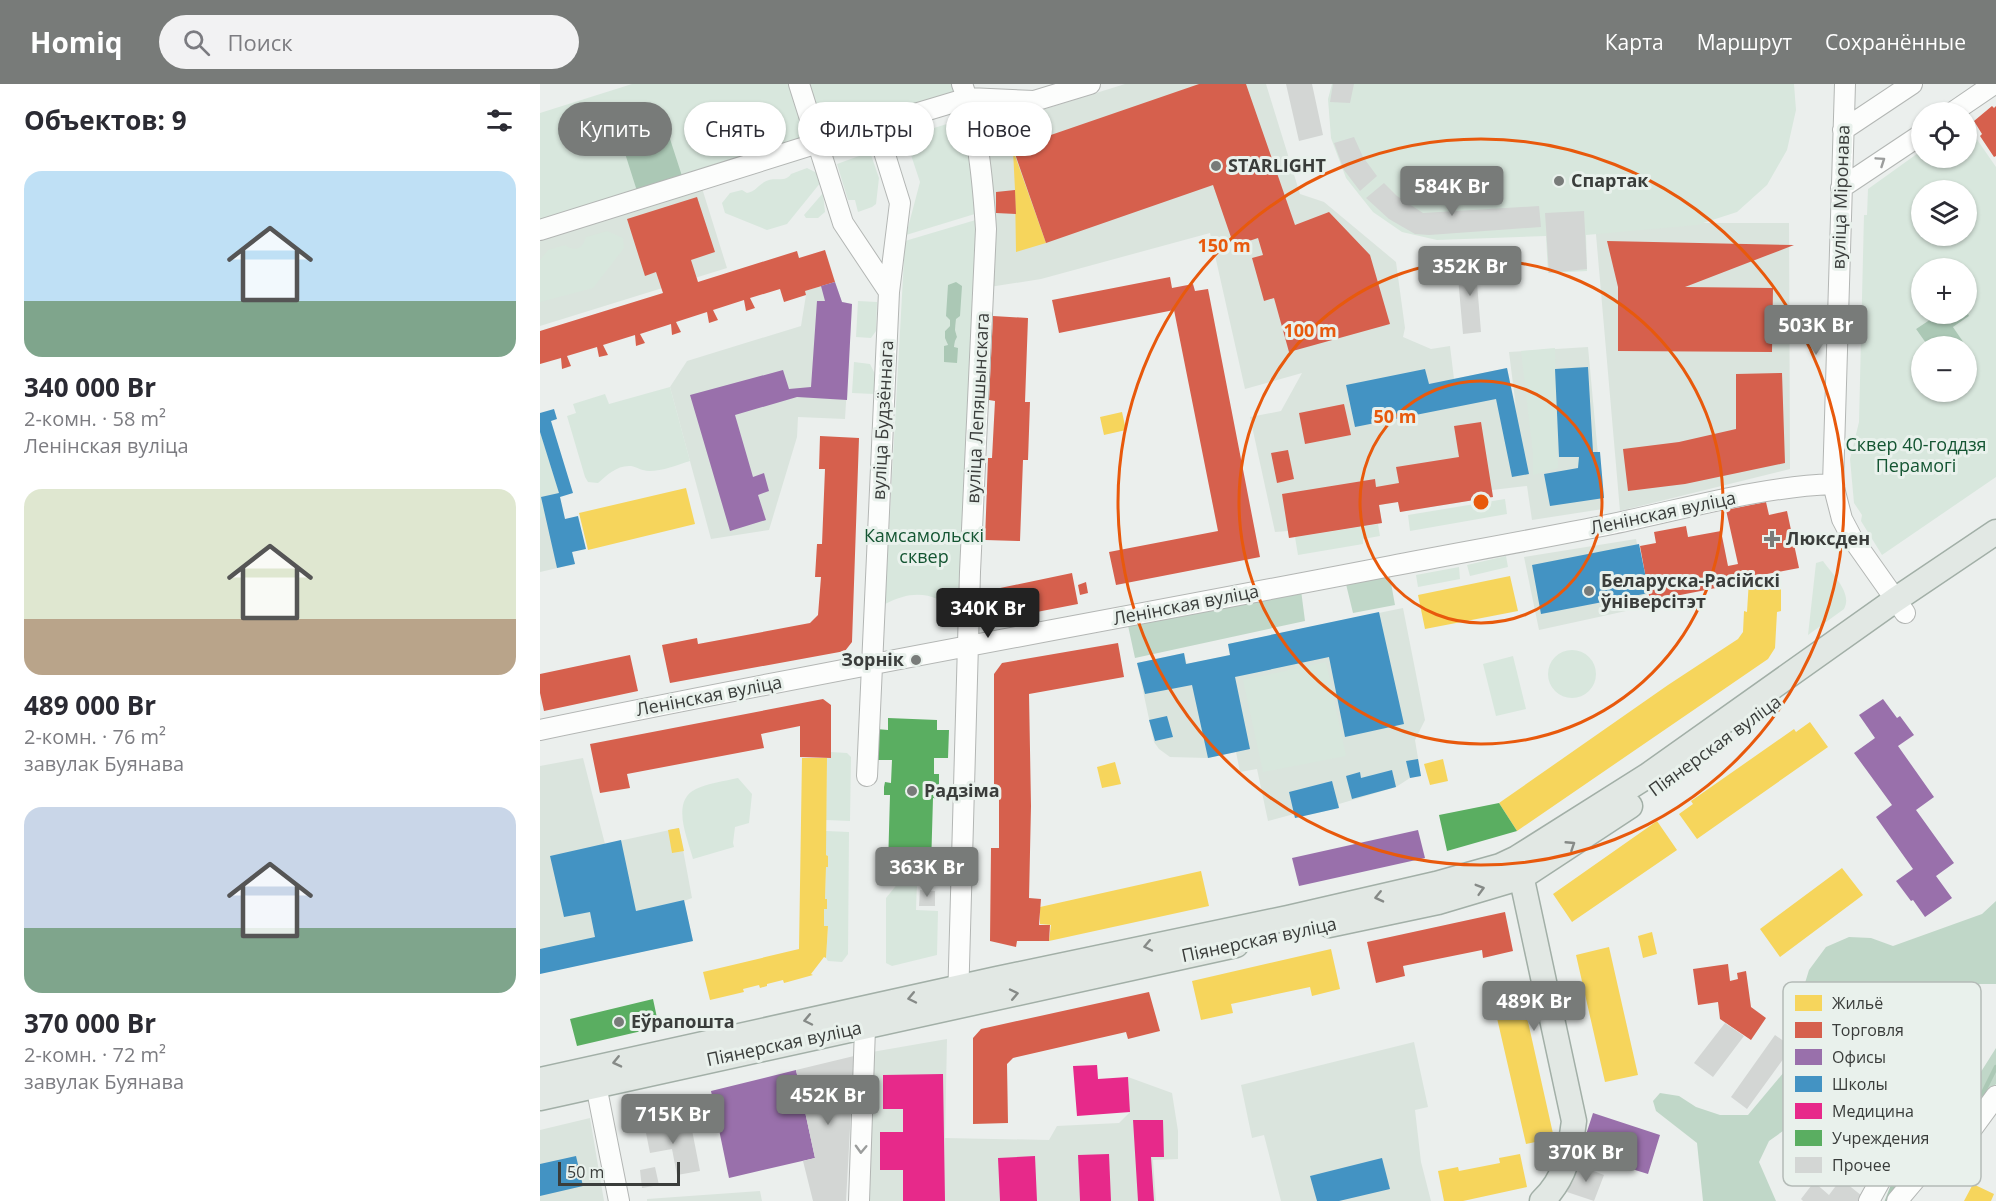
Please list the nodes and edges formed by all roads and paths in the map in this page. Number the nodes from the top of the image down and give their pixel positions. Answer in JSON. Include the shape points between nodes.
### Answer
{"nodes":[{"id":1,"x":799,"y":84,"type":"edge"},
{"id":2,"x":1090,"y":84,"type":"edge"},
{"id":3,"x":1845,"y":84,"type":"edge"},
{"id":4,"x":1912,"y":84,"type":"edge"},
{"id":5,"x":1994,"y":84,"type":"edge"},
{"id":6,"x":965,"y":91,"type":"edge"},
{"id":7,"x":805,"y":102,"type":"edge"},
{"id":8,"x":1968,"y":102,"type":"edge"},
{"id":9,"x":934,"y":103,"type":"edge"},
{"id":10,"x":1843,"y":130,"type":"junction"},
{"id":11,"x":1911,"y":141,"type":"edge"},
{"id":12,"x":798,"y":149,"type":"edge"},
{"id":13,"x":822,"y":156,"type":"edge"},
{"id":14,"x":885,"y":156,"type":"edge"},
{"id":15,"x":1841,"y":188,"type":"junction"},
{"id":16,"x":540,"y":230,"type":"edge"},
{"id":17,"x":889,"y":292,"type":"junction"},
{"id":18,"x":1833,"y":484,"type":"junction"},
{"id":19,"x":1996,"y":532,"type":"edge"},
{"id":20,"x":1996,"y":551,"type":"edge"},
{"id":21,"x":1900,"y":607,"type":"junction"},
{"id":22,"x":969,"y":645,"type":"junction"},
{"id":23,"x":872,"y":663,"type":"junction"},
{"id":24,"x":540,"y":730,"type":"edge"},
{"id":25,"x":867,"y":776,"type":"dead end"},
{"id":26,"x":1520,"y":867,"type":"junction"},
{"id":27,"x":958,"y":997,"type":"junction"},
{"id":28,"x":866,"y":1028,"type":"junction"},
{"id":29,"x":540,"y":1080,"type":"edge"},
{"id":30,"x":596,"y":1085,"type":"junction"},
{"id":31,"x":1996,"y":1096,"type":"edge"},
{"id":32,"x":540,"y":1098,"type":"edge"},
{"id":33,"x":1981,"y":1116,"type":"edge"},
{"id":34,"x":1877,"y":1186,"type":"edge"},
{"id":35,"x":1910,"y":1186,"type":"edge"},
{"id":36,"x":1549,"y":1197,"type":"edge"},
{"id":37,"x":619,"y":1201,"type":"edge"},
{"id":38,"x":859,"y":1201,"type":"edge"},
{"id":39,"x":1869,"y":1201,"type":"edge"},
{"id":40,"x":1897,"y":1201,"type":"edge"}],
"edges":[{"from":1,"to":7,"type":"street"},
{"from":2,"to":6,"type":"street","via":[[1034,101]]},
{"from":3,"to":10,"type":"street","name":"вуліца Міронава"},
{"from":4,"to":10,"type":"street"},
{"from":5,"to":8,"type":"street"},
{"from":6,"to":9,"type":"street"},
{"from":6,"to":22,"type":"street","name":"вуліца Лепяшынскага","via":[[983,185],[986,229]]},
{"from":10,"to":15,"type":"street","name":"вуліца Міронава"},
{"from":15,"to":11,"type":"street","one_way":true},
{"from":12,"to":16,"type":"street"},
{"from":13,"to":17,"type":"street","via":[[843,223]]},
{"from":14,"to":17,"type":"street","name":"вуліца Будзённага","via":[[900,203]]},
{"from":15,"to":18,"type":"street","name":"вуліца Міронава"},
{"from":17,"to":23,"type":"street","name":"вуліца Будзённага"},
{"from":18,"to":21,"type":"street","name":"вуліца Міронава","via":[[1842,519],[1852,538]]},
{"from":18,"to":22,"type":"street","name":"Ленінская вуліца","via":[[1720,500]]},
{"from":19,"to":21,"type":"main road"},
{"from":20,"to":21,"type":"main road"},
{"from":21,"to":26,"type":"main road","name":"Піянерская вуліца","via":[[1655,790]]},
{"from":22,"to":23,"type":"street","name":"Ленінская вуліца"},
{"from":22,"to":27,"type":"street","name":"вуліца Лепяшынскага"},
{"from":23,"to":24,"type":"street","name":"Ленінская вуліца"},
{"from":23,"to":25,"type":"street","name":"вуліца Будзённага"},
{"from":26,"to":27,"type":"main road","name":"Піянерская вуліца","via":[[1438,902]]},
{"from":26,"to":36,"type":"main road","via":[[1574,1121],[1570,1154]]},
{"from":27,"to":28,"type":"main road","name":"Піянерская вуліца"},
{"from":27,"to":29,"type":"main road","name":"Піянерская вуліца","one_way":true},
{"from":28,"to":30,"type":"main road","name":"Піянерская вуліца"},
{"from":28,"to":38,"type":"street","one_way":true},
{"from":30,"to":32,"type":"main road","name":"Піянерская вуліца"},
{"from":30,"to":37,"type":"street"},
{"from":31,"to":33,"type":"street"},
{"from":34,"to":39,"type":"street"},
{"from":35,"to":40,"type":"street"}]}
